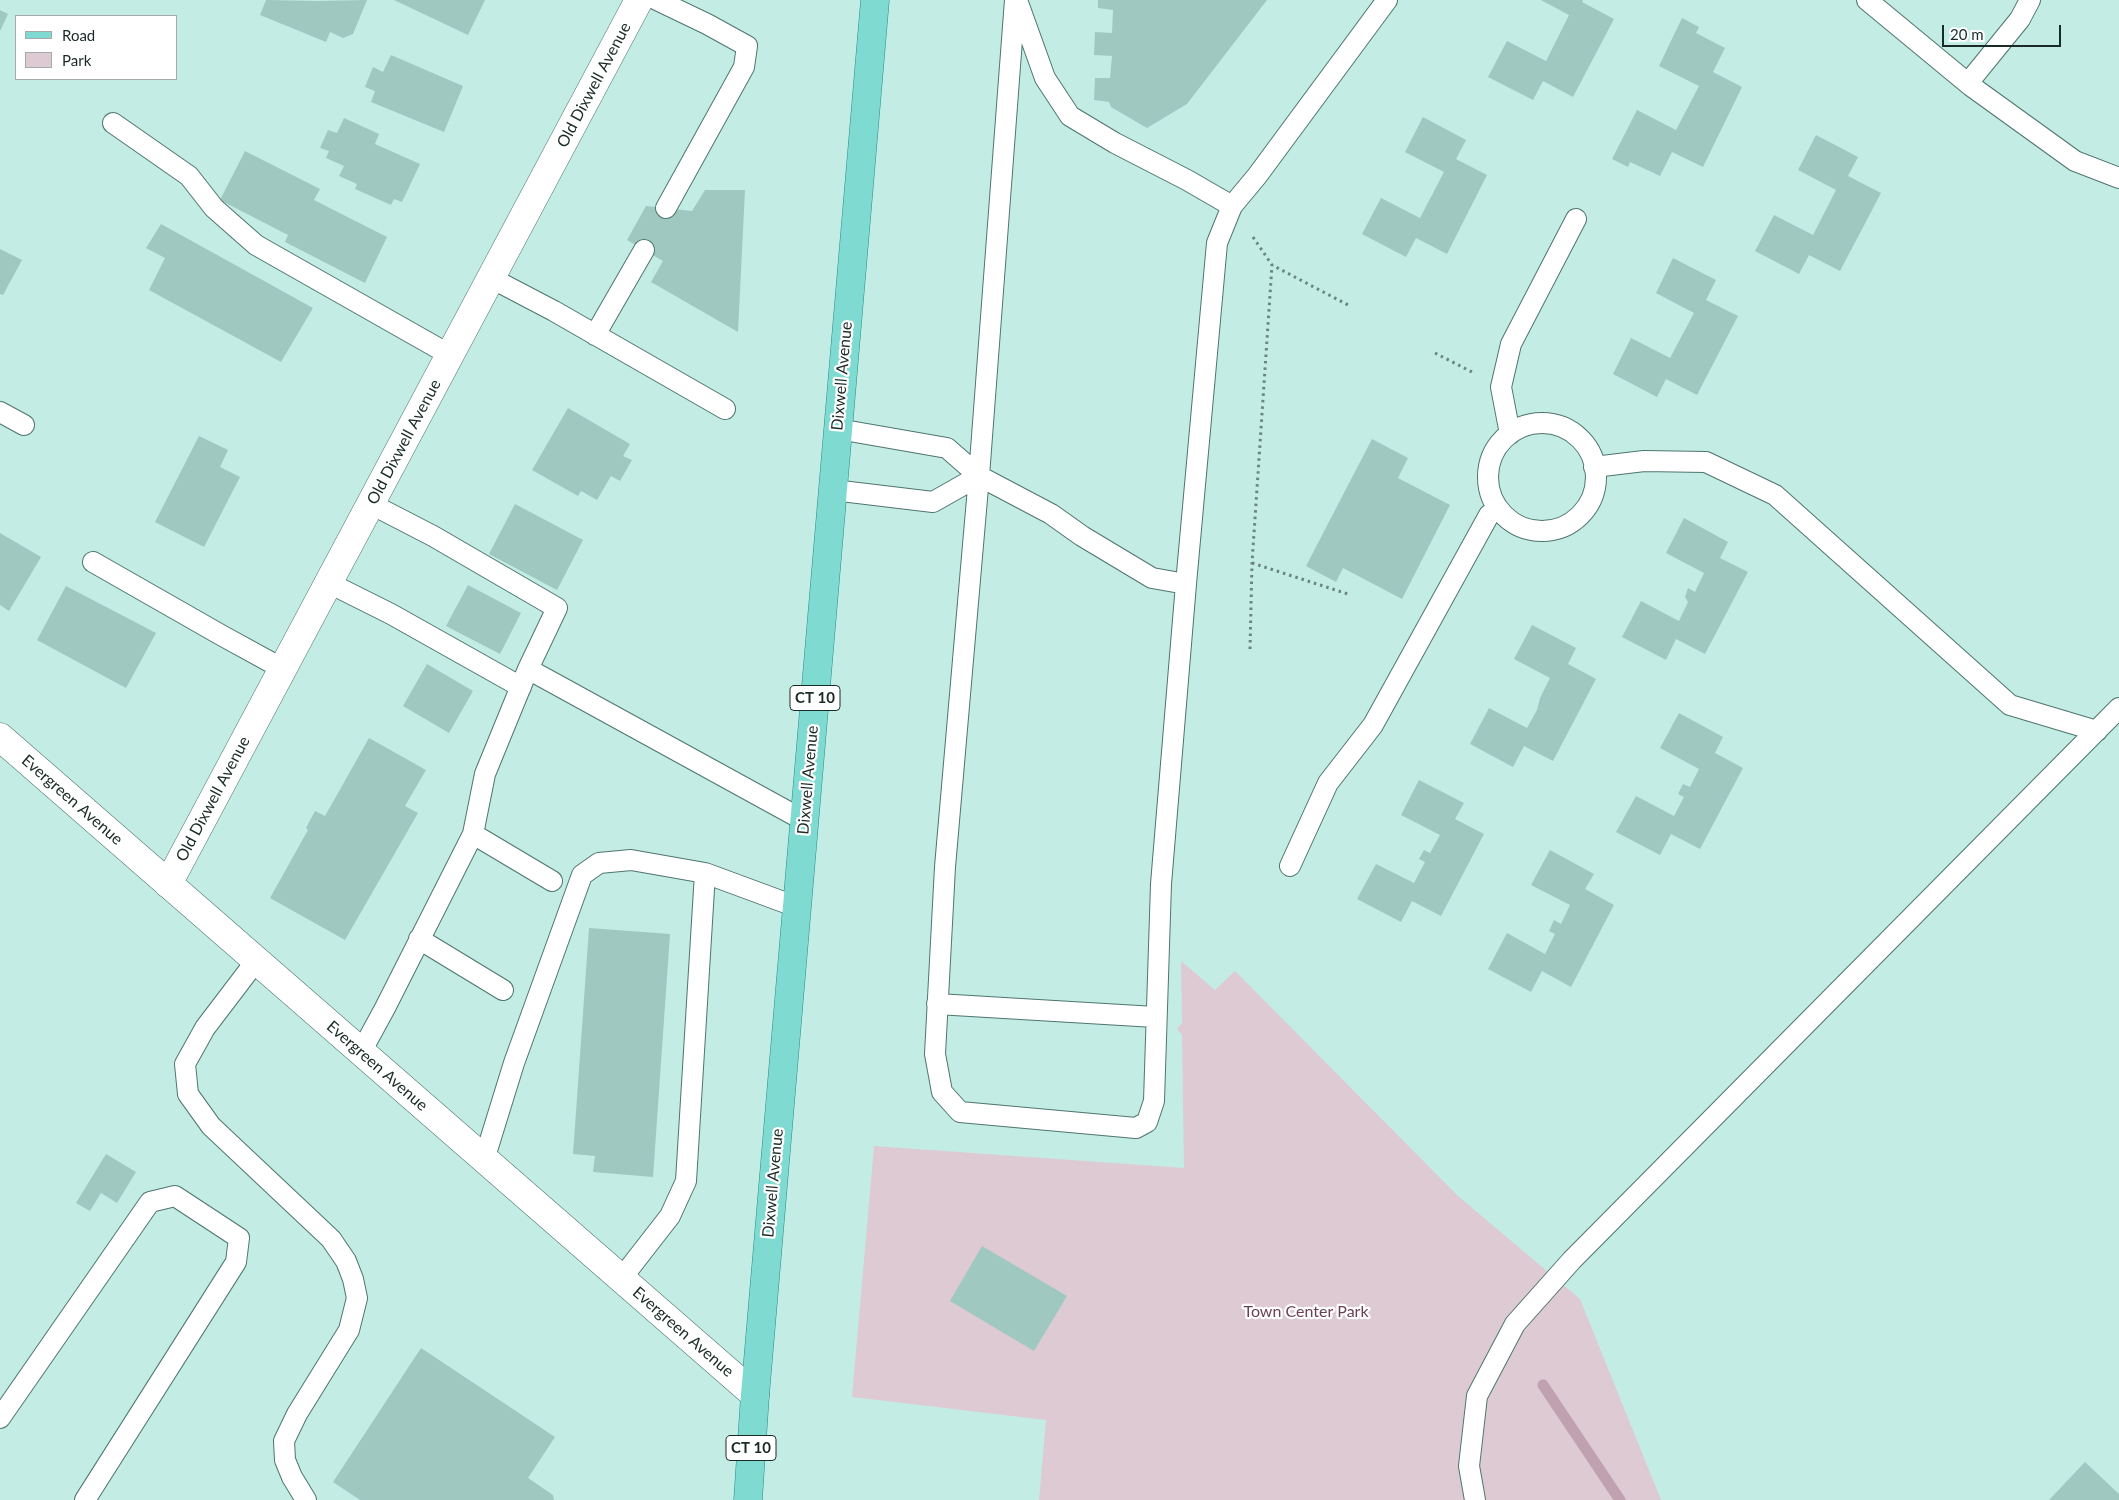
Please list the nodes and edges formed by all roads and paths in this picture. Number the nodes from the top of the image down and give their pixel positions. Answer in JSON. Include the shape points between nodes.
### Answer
{"nodes":[{"id":1,"x":640,"y":0,"type":"edge"},
{"id":2,"x":657,"y":0,"type":"edge"},
{"id":3,"x":875,"y":0,"type":"edge"},
{"id":4,"x":1016,"y":0,"type":"edge"},
{"id":5,"x":1387,"y":0,"type":"edge"},
{"id":6,"x":1867,"y":0,"type":"edge"},
{"id":7,"x":2030,"y":0,"type":"edge"},
{"id":8,"x":1968,"y":83,"type":"junction"},
{"id":9,"x":113,"y":123,"type":"dead end"},
{"id":10,"x":2119,"y":178,"type":"edge"},
{"id":11,"x":1232,"y":206,"type":"junction"},
{"id":12,"x":666,"y":208,"type":"dead end"},
{"id":13,"x":1576,"y":219,"type":"dead end"},
{"id":14,"x":644,"y":250,"type":"dead end"},
{"id":15,"x":491,"y":278,"type":"junction"},
{"id":16,"x":1350,"y":306,"type":"dead end"},
{"id":17,"x":595,"y":335,"type":"junction"},
{"id":18,"x":1435,"y":353,"type":"dead end"},
{"id":19,"x":450,"y":356,"type":"junction"},
{"id":20,"x":1501,"y":387,"type":"junction"},
{"id":21,"x":725,"y":409,"type":"dead end"},
{"id":22,"x":0,"y":412,"type":"edge"},
{"id":23,"x":24,"y":425,"type":"dead end"},
{"id":24,"x":838,"y":429,"type":"junction"},
{"id":25,"x":1510,"y":434,"type":"junction"},
{"id":26,"x":1594,"y":467,"type":"junction"},
{"id":27,"x":979,"y":476,"type":"junction"},
{"id":28,"x":833,"y":490,"type":"junction"},
{"id":29,"x":371,"y":504,"type":"junction"},
{"id":30,"x":1498,"y":508,"type":"junction"},
{"id":31,"x":93,"y":562,"type":"dead end"},
{"id":32,"x":1252,"y":563,"type":"junction"},
{"id":33,"x":329,"y":583,"type":"junction"},
{"id":34,"x":1186,"y":584,"type":"junction"},
{"id":35,"x":1348,"y":594,"type":"dead end"},
{"id":36,"x":1250,"y":649,"type":"dead end"},
{"id":37,"x":283,"y":669,"type":"junction"},
{"id":38,"x":525,"y":678,"type":"junction"},
{"id":39,"x":2119,"y":708,"type":"edge"},
{"id":40,"x":2097,"y":731,"type":"junction"},
{"id":41,"x":0,"y":737,"type":"edge"},
{"id":42,"x":805,"y":821,"type":"junction"},
{"id":43,"x":472,"y":834,"type":"junction"},
{"id":44,"x":1290,"y":866,"type":"dead end"},
{"id":45,"x":705,"y":873,"type":"junction"},
{"id":46,"x":552,"y":881,"type":"dead end"},
{"id":47,"x":168,"y":884,"type":"junction"},
{"id":48,"x":797,"y":907,"type":"junction"},
{"id":49,"x":419,"y":939,"type":"junction"},
{"id":50,"x":256,"y":961,"type":"junction"},
{"id":51,"x":503,"y":990,"type":"dead end"},
{"id":52,"x":937,"y":1004,"type":"junction"},
{"id":53,"x":1156,"y":1017,"type":"junction"},
{"id":54,"x":361,"y":1052,"type":"junction"},
{"id":55,"x":484,"y":1160,"type":"junction"},
{"id":56,"x":621,"y":1279,"type":"junction"},
{"id":57,"x":755,"y":1395,"type":"junction"},
{"id":58,"x":0,"y":1418,"type":"edge"},
{"id":59,"x":85,"y":1500,"type":"edge"},
{"id":60,"x":306,"y":1500,"type":"edge"},
{"id":61,"x":748,"y":1500,"type":"edge"},
{"id":62,"x":1475,"y":1500,"type":"edge"}],
"edges":[{"from":1,"to":15,"type":"street","name":"Old Dixwell Avenue"},
{"from":2,"to":12,"type":"lane","via":[[747,46],[744,67]]},
{"from":3,"to":24,"type":"main road","name":"Dixwell Avenue","number":"CT 10"},
{"from":4,"to":11,"type":"lane","via":[[1045,78],[1070,116]]},
{"from":4,"to":27,"type":"lane"},
{"from":5,"to":11,"type":"lane"},
{"from":6,"to":8,"type":"lane"},
{"from":7,"to":8,"type":"lane","via":[[2020,19]]},
{"from":8,"to":10,"type":"lane","via":[[2075,161]]},
{"from":9,"to":19,"type":"lane","via":[[189,176],[214,208],[256,245]]},
{"from":11,"to":34,"type":"lane","via":[[1217,243]]},
{"from":13,"to":20,"type":"lane","via":[[1511,344]]},
{"from":14,"to":17,"type":"lane"},
{"from":15,"to":17,"type":"lane"},
{"from":15,"to":19,"type":"street","name":"Old Dixwell Avenue"},
{"from":16,"to":32,"type":"path","via":[[1272,265]]},
{"from":17,"to":21,"type":"lane"},
{"from":18,"to":20,"type":"path"},
{"from":19,"to":29,"type":"street","name":"Old Dixwell Avenue"},
{"from":20,"to":25,"type":"lane"},
{"from":22,"to":23,"type":"lane"},
{"from":24,"to":27,"type":"lane","via":[[947,448]]},
{"from":24,"to":28,"type":"main road","name":"Dixwell Avenue","number":"CT 10"},
{"from":25,"to":26,"type":"lane","via":[[1536,424],[1551,424],[1565,429],[1586,447]]},
{"from":25,"to":30,"type":"lane","via":[[1496,449],[1489,469],[1489,490]]},
{"from":26,"to":30,"type":"lane","via":[[1594,488],[1587,507],[1572,522],[1560,528],[1526,529],[1507,519]]},
{"from":26,"to":40,"type":"lane","via":[[1644,461],[1706,462],[1775,495],[2010,704]]},
{"from":27,"to":28,"type":"lane","via":[[933,502]]},
{"from":27,"to":34,"type":"lane","via":[[1051,514],[1152,578]]},
{"from":27,"to":52,"type":"lane","via":[[945,867]]},
{"from":28,"to":42,"type":"main road","name":"Dixwell Avenue","number":"CT 10"},
{"from":29,"to":33,"type":"street","name":"Old Dixwell Avenue"},
{"from":29,"to":38,"type":"lane","via":[[557,608]]},
{"from":30,"to":44,"type":"lane","via":[[1488,515],[1373,725],[1328,783]]},
{"from":31,"to":37,"type":"lane"},
{"from":32,"to":35,"type":"path"},
{"from":32,"to":36,"type":"path"},
{"from":33,"to":37,"type":"street","name":"Old Dixwell Avenue"},
{"from":33,"to":38,"type":"lane"},
{"from":34,"to":53,"type":"lane","via":[[1160,884]]},
{"from":37,"to":47,"type":"street","name":"Old Dixwell Avenue"},
{"from":38,"to":42,"type":"lane"},
{"from":38,"to":43,"type":"lane","via":[[485,774]]},
{"from":39,"to":40,"type":"lane"},
{"from":40,"to":62,"type":"lane","via":[[1572,1260],[1515,1324],[1477,1396],[1468,1466]]},
{"from":41,"to":47,"type":"street","name":"Evergreen Avenue"},
{"from":42,"to":48,"type":"main road","name":"Dixwell Avenue","number":"CT 10"},
{"from":43,"to":46,"type":"lane"},
{"from":43,"to":49,"type":"lane"},
{"from":45,"to":48,"type":"lane"},
{"from":45,"to":55,"type":"lane","via":[[631,860],[599,863],[582,875],[514,1064]]},
{"from":45,"to":56,"type":"lane","via":[[686,1181],[670,1216]]},
{"from":47,"to":50,"type":"street","name":"Evergreen Avenue"},
{"from":48,"to":57,"type":"main road","name":"Dixwell Avenue","number":"CT 10"},
{"from":49,"to":51,"type":"lane"},
{"from":49,"to":54,"type":"lane"},
{"from":50,"to":54,"type":"street","name":"Evergreen Avenue"},
{"from":50,"to":60,"type":"lane","via":[[205,1028],[185,1064],[188,1094],[211,1126],[331,1239],[346,1261],[353,1279],[357,1298],[349,1330],[284,1441],[285,1460]]},
{"from":52,"to":53,"type":"lane"},
{"from":52,"to":53,"type":"lane","via":[[935,1054],[942,1092],[960,1112],[1136,1128],[1147,1122],[1154,1101]]},
{"from":54,"to":55,"type":"street","name":"Evergreen Avenue"},
{"from":55,"to":56,"type":"street","name":"Evergreen Avenue"},
{"from":56,"to":57,"type":"street","name":"Evergreen Avenue"},
{"from":57,"to":61,"type":"main road","name":"Dixwell Avenue","number":"CT 10"},
{"from":58,"to":59,"type":"lane","via":[[150,1202],[175,1196],[239,1238],[236,1262]]}]}
